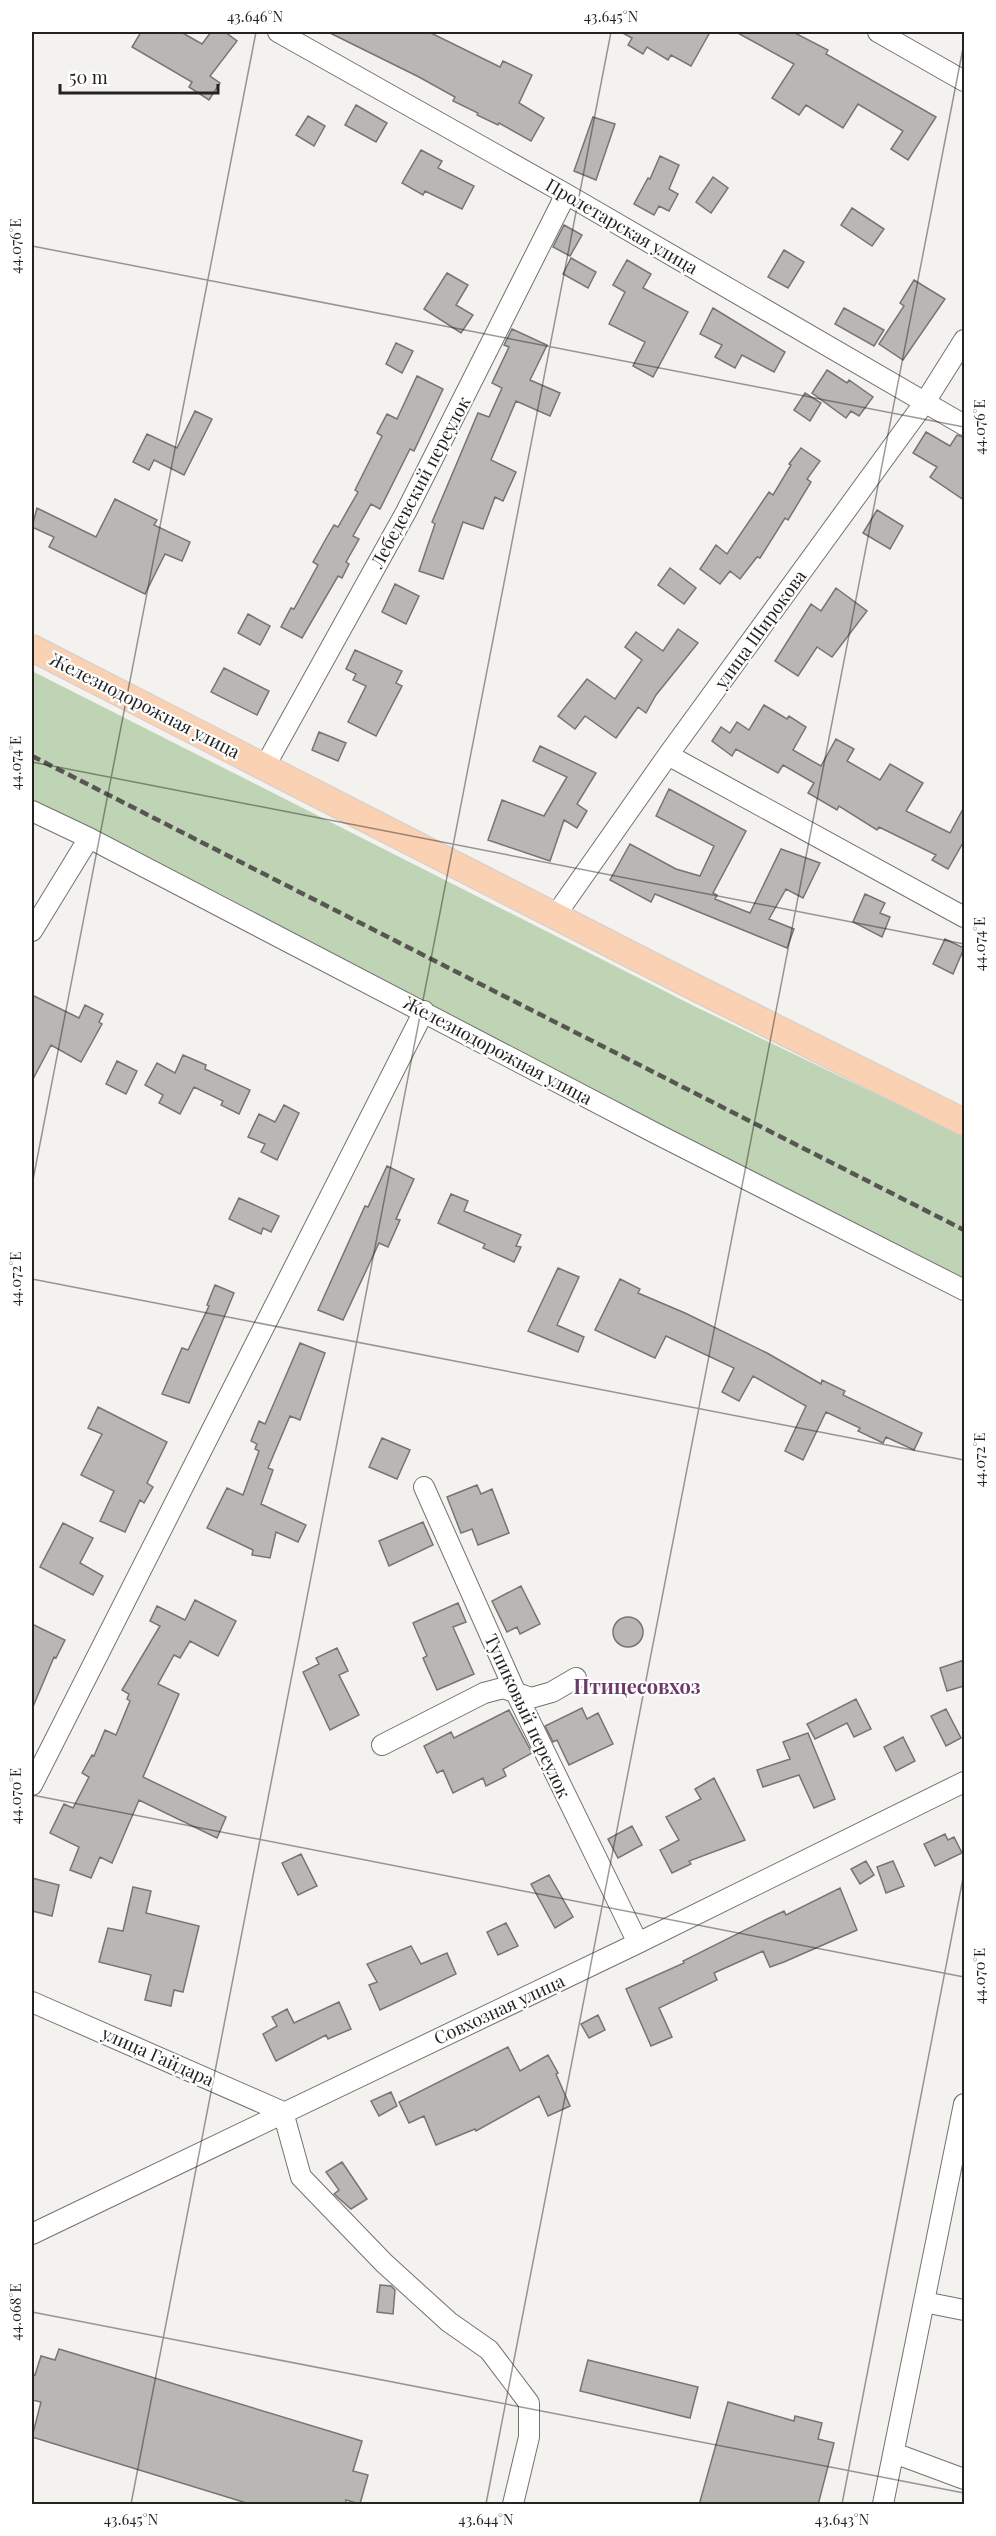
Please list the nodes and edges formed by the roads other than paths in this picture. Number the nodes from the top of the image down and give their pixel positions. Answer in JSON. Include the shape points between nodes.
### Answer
{"nodes":[{"id":1,"x":278,"y":32,"type":"edge"},
{"id":2,"x":878,"y":32,"type":"edge"},
{"id":3,"x":964,"y":81,"type":"edge"},
{"id":4,"x":566,"y":194,"type":"junction"},
{"id":5,"x":964,"y":340,"type":"edge"},
{"id":6,"x":925,"y":402,"type":"junction"},
{"id":7,"x":964,"y":425,"type":"edge"},
{"id":8,"x":32,"y":648,"type":"edge"},
{"id":9,"x":668,"y":755,"type":"junction"},
{"id":10,"x":265,"y":766,"type":"junction"},
{"id":11,"x":32,"y":811,"type":"edge"},
{"id":12,"x":89,"y":838,"type":"junction"},
{"id":13,"x":555,"y":916,"type":"junction"},
{"id":14,"x":964,"y":918,"type":"edge"},
{"id":15,"x":32,"y":931,"type":"edge"},
{"id":16,"x":424,"y":1011,"type":"junction"},
{"id":17,"x":964,"y":1122,"type":"edge"},
{"id":18,"x":964,"y":1290,"type":"edge"},
{"id":19,"x":424,"y":1487,"type":"dead end"},
{"id":20,"x":576,"y":1678,"type":"dead end"},
{"id":21,"x":515,"y":1691,"type":"junction"},
{"id":22,"x":382,"y":1745,"type":"dead end"},
{"id":23,"x":964,"y":1782,"type":"edge"},
{"id":24,"x":32,"y":1785,"type":"edge"},
{"id":25,"x":638,"y":1943,"type":"junction"},
{"id":26,"x":32,"y":2002,"type":"edge"},
{"id":27,"x":964,"y":2107,"type":"edge"},
{"id":28,"x":283,"y":2112,"type":"junction"},
{"id":29,"x":32,"y":2234,"type":"edge"},
{"id":30,"x":924,"y":2302,"type":"junction"},
{"id":31,"x":964,"y":2310,"type":"edge"},
{"id":32,"x":894,"y":2453,"type":"junction"},
{"id":33,"x":964,"y":2479,"type":"edge"},
{"id":34,"x":513,"y":2505,"type":"edge"},
{"id":35,"x":883,"y":2505,"type":"edge"}],
"edges":[{"from":1,"to":4,"type":"street","name":"Пролетарская улица"},
{"from":2,"to":3,"type":"street"},
{"from":4,"to":6,"type":"street","name":"Пролетарская улица"},
{"from":4,"to":10,"type":"street","name":"Лебедевский переулок","via":[[406,512]]},
{"from":5,"to":6,"type":"street","name":"улица Широкова"},
{"from":6,"to":7,"type":"street","name":"Пролетарская улица"},
{"from":6,"to":9,"type":"street","name":"улица Широкова"},
{"from":8,"to":10,"type":"main road","name":"Железнодорожная улица"},
{"from":9,"to":13,"type":"street","name":"улица Широкова"},
{"from":9,"to":14,"type":"street"},
{"from":10,"to":13,"type":"main road","name":"Железнодорожная улица"},
{"from":11,"to":12,"type":"street","name":"Железнодорожная улица"},
{"from":12,"to":15,"type":"street"},
{"from":12,"to":16,"type":"street","name":"Железнодорожная улица"},
{"from":13,"to":17,"type":"main road","name":"Железнодорожная улица"},
{"from":16,"to":18,"type":"street","name":"Железнодорожная улица"},
{"from":16,"to":24,"type":"street"},
{"from":19,"to":21,"type":"street","name":"Тупиковый переулок"},
{"from":20,"to":21,"type":"street","via":[[552,1692],[531,1698]]},
{"from":21,"to":22,"type":"street","via":[[503,1688],[484,1693]]},
{"from":21,"to":25,"type":"street","name":"Тупиковый переулок"},
{"from":23,"to":25,"type":"street","name":"Совхозная улица"},
{"from":25,"to":28,"type":"street","name":"Совхозная улица"},
{"from":26,"to":28,"type":"street","name":"улица Гайдара"},
{"from":27,"to":30,"type":"street"},
{"from":28,"to":29,"type":"street","name":"Совхозная улица"},
{"from":28,"to":34,"type":"street","via":[[301,2177],[384,2263],[449,2322],[489,2350],[528,2403],[529,2437]]},
{"from":30,"to":31,"type":"street"},
{"from":30,"to":32,"type":"street"},
{"from":32,"to":33,"type":"street"},
{"from":32,"to":35,"type":"street"}]}
